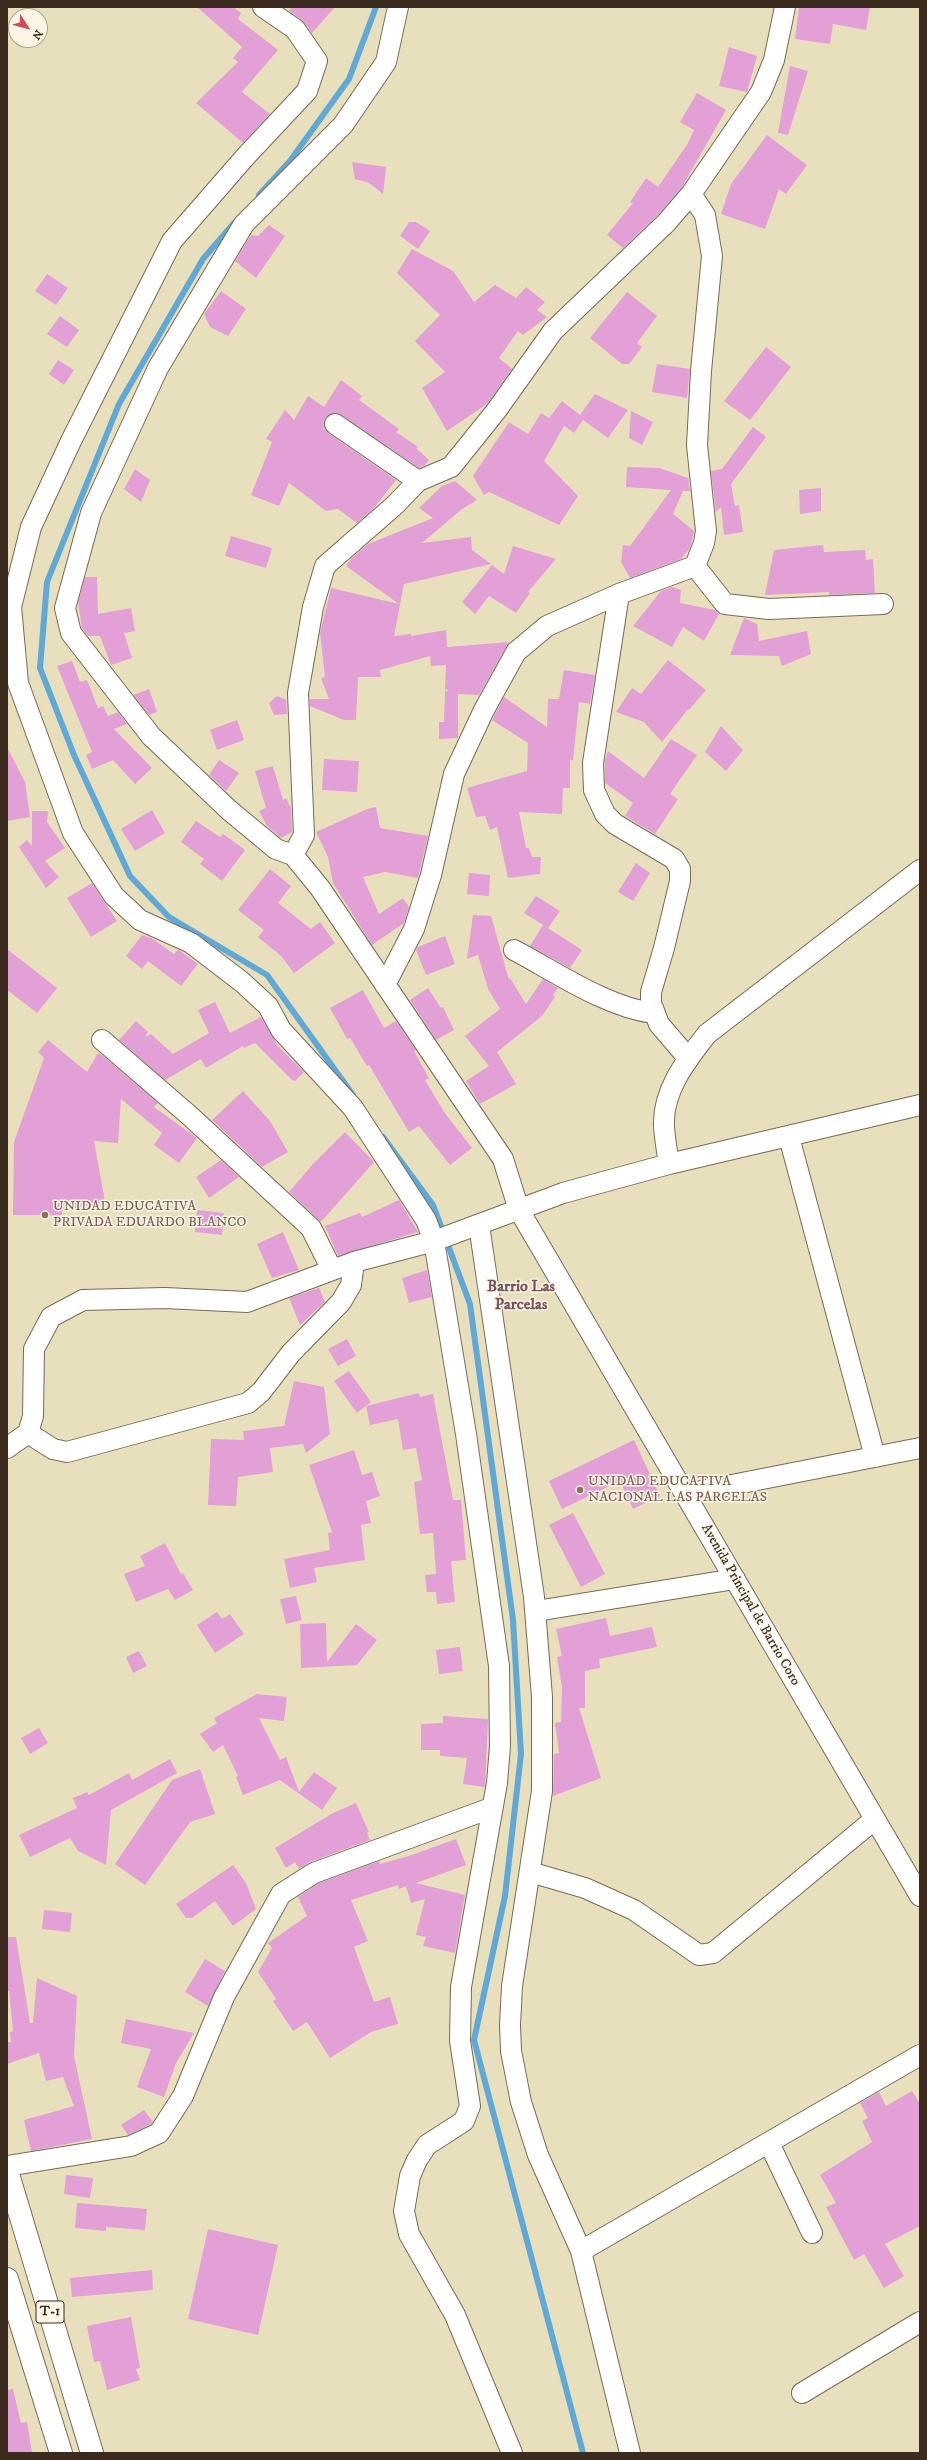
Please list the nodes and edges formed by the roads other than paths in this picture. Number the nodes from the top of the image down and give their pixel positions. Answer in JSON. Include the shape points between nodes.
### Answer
{"nodes":[{"id":1,"x":263,"y":7,"type":"edge"},
{"id":2,"x":398,"y":7,"type":"edge"},
{"id":3,"x":785,"y":7,"type":"edge"},
{"id":4,"x":692,"y":194,"type":"junction"},
{"id":5,"x":335,"y":424,"type":"dead end"},
{"id":6,"x":418,"y":481,"type":"junction"},
{"id":7,"x":695,"y":566,"type":"junction"},
{"id":8,"x":619,"y":594,"type":"junction"},
{"id":9,"x":883,"y":604,"type":"dead end"},
{"id":10,"x":293,"y":855,"type":"junction"},
{"id":11,"x":920,"y":870,"type":"edge"},
{"id":12,"x":514,"y":950,"type":"dead end"},
{"id":13,"x":384,"y":985,"type":"junction"},
{"id":14,"x":653,"y":1013,"type":"junction"},
{"id":15,"x":102,"y":1040,"type":"dead end"},
{"id":16,"x":688,"y":1058,"type":"junction"},
{"id":17,"x":920,"y":1105,"type":"edge"},
{"id":18,"x":789,"y":1137,"type":"junction"},
{"id":19,"x":669,"y":1164,"type":"junction"},
{"id":20,"x":519,"y":1210,"type":"junction"},
{"id":21,"x":479,"y":1225,"type":"junction"},
{"id":22,"x":441,"y":1239,"type":"junction"},
{"id":23,"x":354,"y":1262,"type":"junction"},
{"id":24,"x":332,"y":1270,"type":"junction"},
{"id":25,"x":28,"y":1433,"type":"junction"},
{"id":26,"x":7,"y":1448,"type":"edge"},
{"id":27,"x":920,"y":1448,"type":"edge"},
{"id":28,"x":876,"y":1457,"type":"junction"},
{"id":29,"x":686,"y":1494,"type":"junction"},
{"id":30,"x":735,"y":1579,"type":"junction"},
{"id":31,"x":536,"y":1611,"type":"junction"},
{"id":32,"x":491,"y":1808,"type":"junction"},
{"id":33,"x":875,"y":1819,"type":"junction"},
{"id":34,"x":530,"y":1872,"type":"junction"},
{"id":35,"x":920,"y":1896,"type":"edge"},
{"id":36,"x":920,"y":2055,"type":"edge"},
{"id":37,"x":768,"y":2143,"type":"junction"},
{"id":38,"x":7,"y":2166,"type":"edge"},
{"id":39,"x":7,"y":2171,"type":"edge"},
{"id":40,"x":812,"y":2234,"type":"dead end"},
{"id":41,"x":581,"y":2252,"type":"junction"},
{"id":42,"x":7,"y":2278,"type":"edge"},
{"id":43,"x":920,"y":2322,"type":"edge"},
{"id":44,"x":802,"y":2393,"type":"dead end"},
{"id":45,"x":61,"y":2453,"type":"edge"},
{"id":46,"x":92,"y":2453,"type":"edge"},
{"id":47,"x":512,"y":2453,"type":"edge"},
{"id":48,"x":630,"y":2453,"type":"edge"}],
"edges":[{"from":1,"to":22,"type":"street","via":[[295,29],[317,61],[307,91],[172,241],[71,441],[31,527],[11,607],[18,683],[73,833],[114,896],[140,920],[191,943],[242,982],[268,1006],[281,1030],[353,1108]]},
{"from":2,"to":10,"type":"street","via":[[386,62],[343,125],[244,224],[158,368],[91,513],[65,608],[70,632],[151,736],[235,815],[276,849]]},
{"from":3,"to":4,"type":"street","via":[[774,60],[761,92]]},
{"from":4,"to":6,"type":"street","via":[[666,223],[553,331],[496,411],[451,467]]},
{"from":4,"to":7,"type":"street","via":[[705,215],[712,256],[697,445],[706,531]]},
{"from":5,"to":6,"type":"street"},
{"from":6,"to":10,"type":"street","via":[[396,505],[325,566],[313,607],[298,693],[304,835]]},
{"from":7,"to":8,"type":"street"},
{"from":7,"to":9,"type":"street","via":[[725,604],[769,609]]},
{"from":8,"to":13,"type":"street","via":[[547,626],[516,652],[484,710],[454,774],[431,875],[414,929]]},
{"from":8,"to":14,"type":"street","via":[[592,776],[596,797],[605,814],[615,824],[669,856],[680,869],[673,911],[650,992]]},
{"from":10,"to":13,"type":"street","name":"Avenida Principal de Barrio Coro","via":[[320,888]]},
{"from":11,"to":16,"type":"street","via":[[713,1030]]},
{"from":12,"to":14,"type":"street","via":[[633,1010]]},
{"from":13,"to":20,"type":"street","name":"Avenida Principal de Barrio Coro","via":[[503,1159]]},
{"from":14,"to":16,"type":"street","via":[[658,1024]]},
{"from":15,"to":24,"type":"street","via":[[190,1116],[310,1228]]},
{"from":16,"to":19,"type":"street","via":[[667,1095],[664,1126]]},
{"from":17,"to":18,"type":"street"},
{"from":18,"to":19,"type":"street"},
{"from":18,"to":28,"type":"street"},
{"from":19,"to":20,"type":"street","via":[[563,1193]]},
{"from":20,"to":21,"type":"street"},
{"from":20,"to":29,"type":"street","name":"Avenida Principal de Barrio Coro"},
{"from":21,"to":22,"type":"street"},
{"from":21,"to":31,"type":"street"},
{"from":22,"to":23,"type":"street"},
{"from":22,"to":32,"type":"street","via":[[499,1666],[500,1746],[497,1783]]},
{"from":23,"to":24,"type":"street"},
{"from":23,"to":25,"type":"street","via":[[351,1285],[341,1302],[291,1353],[261,1392],[248,1403],[67,1452],[53,1449]]},
{"from":24,"to":25,"type":"street","via":[[247,1302],[165,1298],[83,1300],[76,1303],[51,1317],[34,1350],[33,1416]]},
{"from":25,"to":26,"type":"street"},
{"from":27,"to":28,"type":"street"},
{"from":28,"to":29,"type":"street"},
{"from":29,"to":30,"type":"street","name":"Avenida Principal de Barrio Coro"},
{"from":30,"to":31,"type":"street"},
{"from":30,"to":33,"type":"street","name":"Avenida Principal de Barrio Coro"},
{"from":31,"to":34,"type":"street","via":[[543,1744],[542,1791]]},
{"from":32,"to":38,"type":"street","via":[[314,1873],[281,1894],[224,1997],[182,2096],[159,2133],[131,2146]]},
{"from":32,"to":47,"type":"street","via":[[485,1856],[461,1987],[460,2041],[470,2106],[464,2121],[427,2145],[417,2160],[406,2193],[404,2211],[409,2234],[455,2315]]},
{"from":33,"to":34,"type":"street","via":[[713,1953],[699,1955],[634,1910],[585,1888]]},
{"from":33,"to":35,"type":"street","name":"Avenida Principal de Barrio Coro"},
{"from":34,"to":41,"type":"street","via":[[510,2005],[511,2051],[521,2102],[538,2155]]},
{"from":36,"to":37,"type":"street"},
{"from":37,"to":40,"type":"street"},
{"from":37,"to":41,"type":"street"},
{"from":39,"to":46,"type":"main road","number":"T-1"},
{"from":41,"to":48,"type":"street"},
{"from":42,"to":45,"type":"main road","number":"T-1"},
{"from":43,"to":44,"type":"street"}]}
